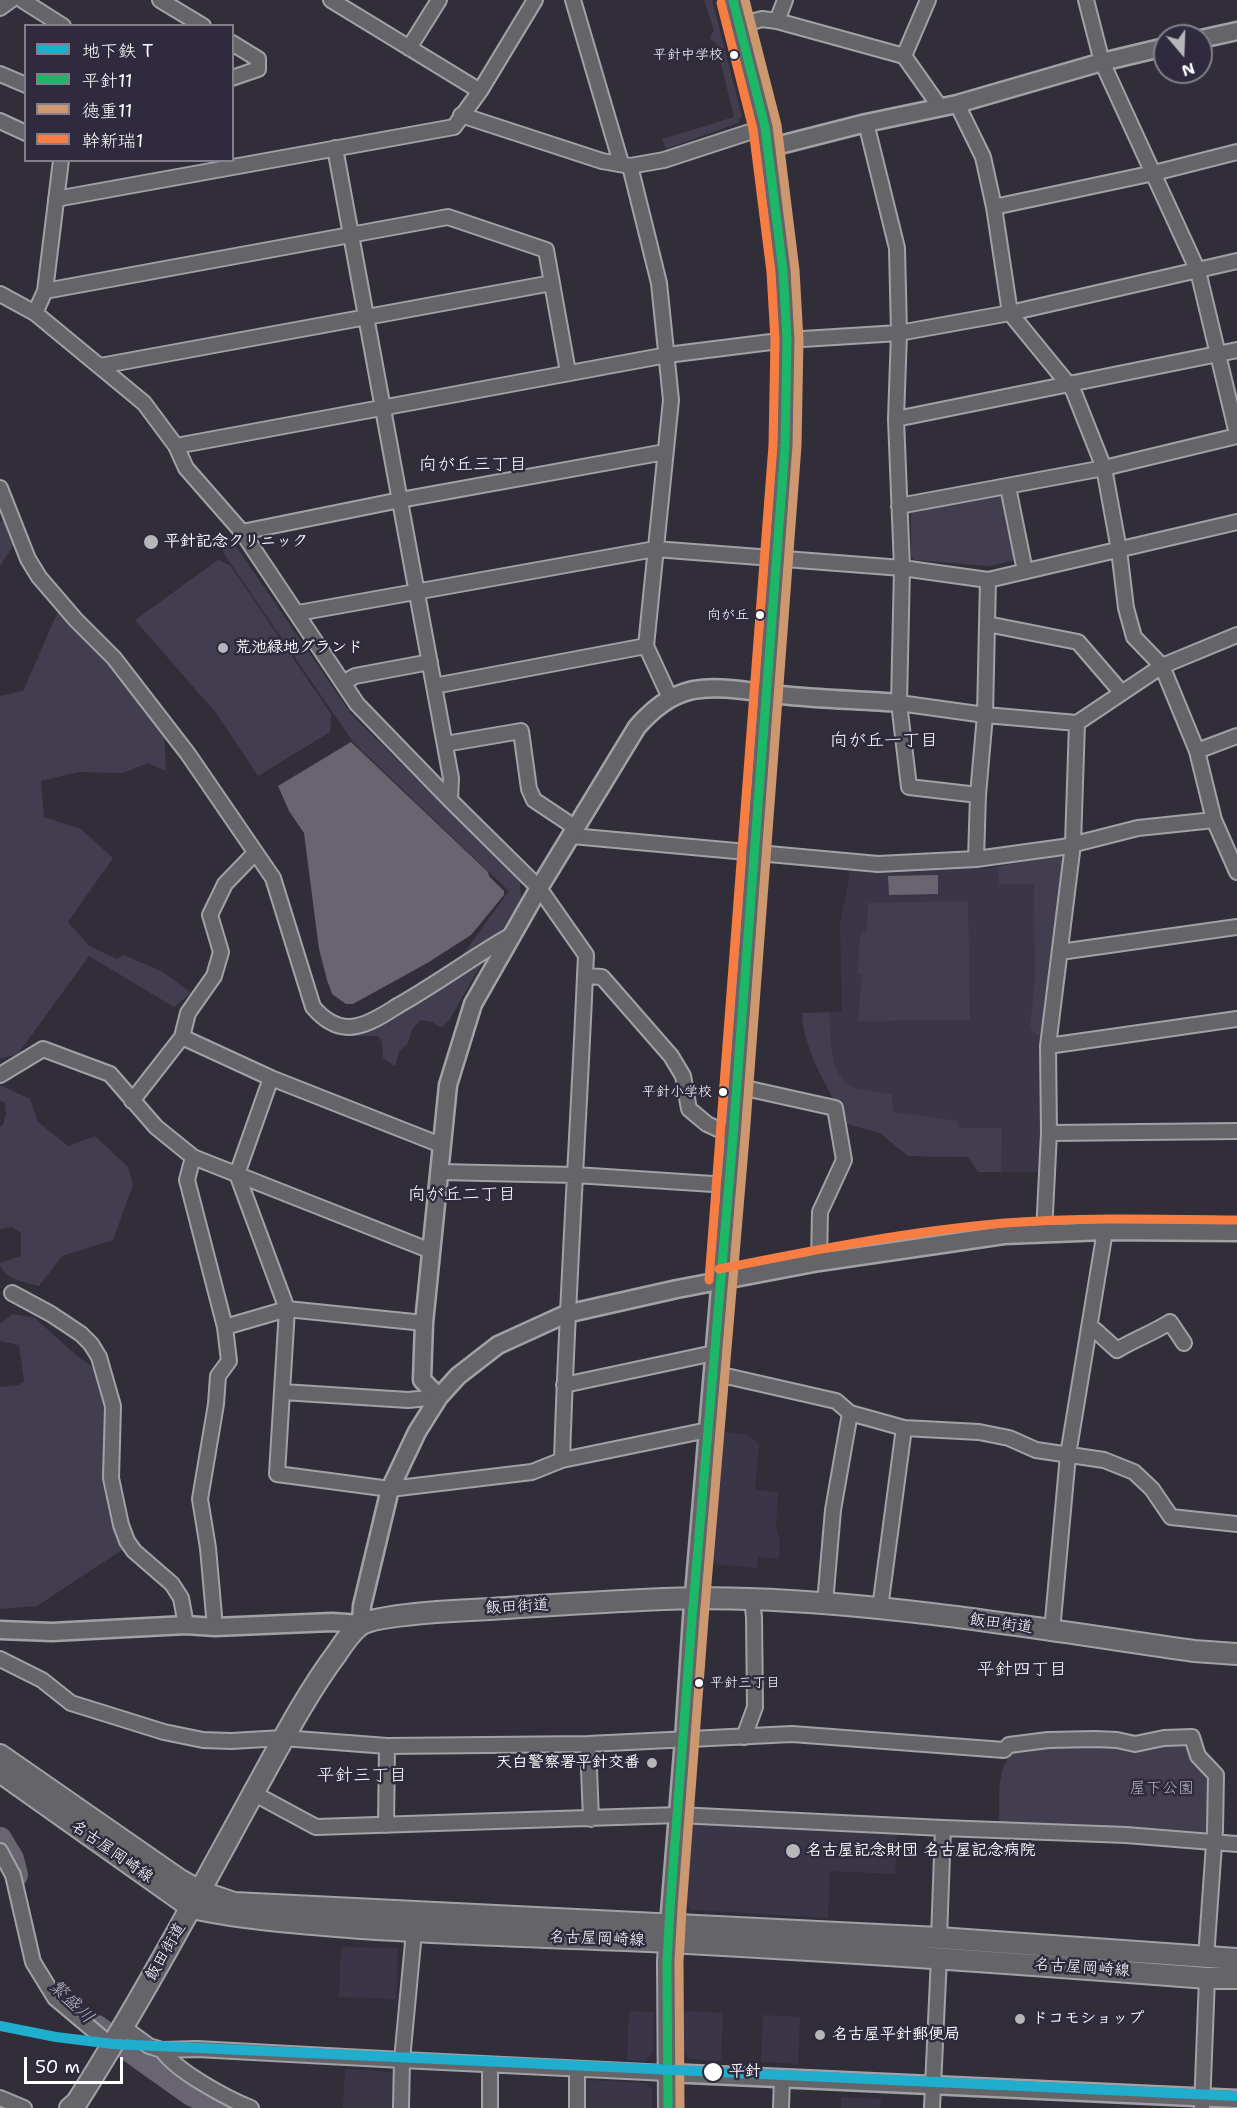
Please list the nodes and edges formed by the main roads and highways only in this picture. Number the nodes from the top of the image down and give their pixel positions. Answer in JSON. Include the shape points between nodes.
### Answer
{"nodes":[{"id":1,"x":1237,"y":1654,"type":"edge"},
{"id":2,"x":0,"y":1755,"type":"edge"},
{"id":3,"x":0,"y":1772,"type":"edge"},
{"id":4,"x":195,"y":1900,"type":"junction"},
{"id":5,"x":669,"y":1934,"type":"junction"},
{"id":6,"x":939,"y":1947,"type":"junction"},
{"id":7,"x":1237,"y":1959,"type":"edge"},
{"id":8,"x":1237,"y":1978,"type":"edge"},
{"id":9,"x":76,"y":2106,"type":"edge"},
{"id":10,"x":668,"y":2108,"type":"edge"}],
"edges":[{"from":1,"to":4,"type":"main road","name":"飯田街道","via":[[880,1608],[752,1599],[694,1598],[459,1610],[377,1619],[361,1624],[324,1670]]},
{"from":2,"to":4,"type":"main road","name":"名古屋岡崎線"},
{"from":3,"to":4,"type":"main road","name":"名古屋岡崎線"},
{"from":4,"to":5,"type":"main road","name":"名古屋岡崎線"},
{"from":4,"to":5,"type":"main road","name":"名古屋岡崎線","via":[[226,1916],[414,1932]]},
{"from":4,"to":9,"type":"main road","name":"飯田街道"},
{"from":5,"to":6,"type":"main road","name":"名古屋岡崎線"},
{"from":5,"to":10,"type":"main road"},
{"from":6,"to":7,"type":"main road","name":"名古屋岡崎線"},
{"from":6,"to":8,"type":"main road","name":"名古屋岡崎線","via":[[1208,1978]]}]}
